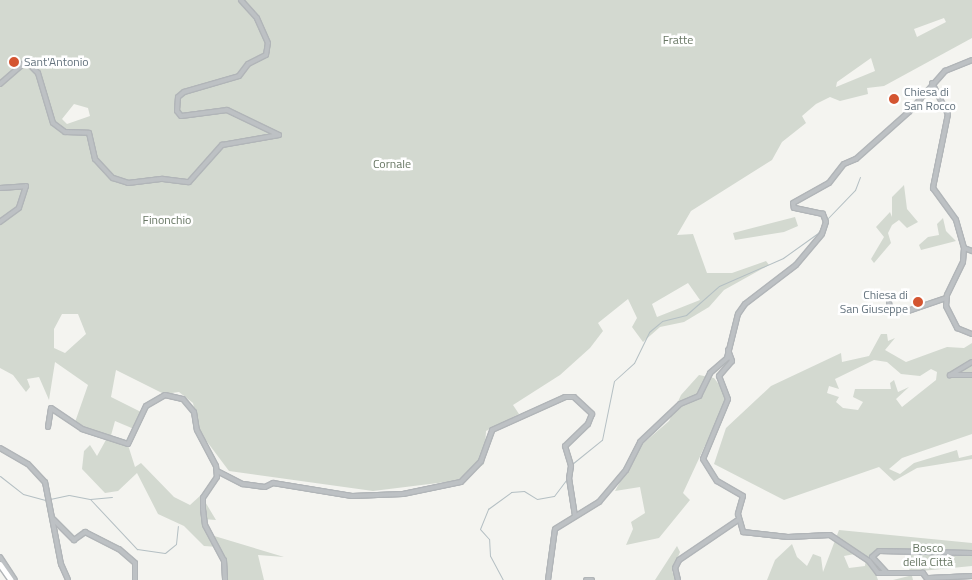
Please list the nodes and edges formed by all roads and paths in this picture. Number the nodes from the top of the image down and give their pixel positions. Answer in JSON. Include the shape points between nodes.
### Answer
{"nodes":[{"id":1,"x":240,"y":0,"type":"edge"},
{"id":2,"x":972,"y":60,"type":"edge"},
{"id":3,"x":931,"y":83,"type":"junction"},
{"id":4,"x":0,"y":84,"type":"edge"},
{"id":5,"x":0,"y":188,"type":"edge"},
{"id":6,"x":0,"y":222,"type":"edge"},
{"id":7,"x":964,"y":248,"type":"junction"},
{"id":8,"x":972,"y":251,"type":"edge"},
{"id":9,"x":946,"y":298,"type":"junction"},
{"id":10,"x":889,"y":302,"type":"dead end"},
{"id":11,"x":972,"y":334,"type":"edge"},
{"id":12,"x":728,"y":350,"type":"junction"},
{"id":13,"x":972,"y":362,"type":"edge"},
{"id":14,"x":972,"y":375,"type":"edge"},
{"id":15,"x":48,"y":427,"type":"dead end"},
{"id":16,"x":0,"y":448,"type":"edge"},
{"id":17,"x":217,"y":471,"type":"junction"},
{"id":18,"x":575,"y":515,"type":"junction"},
{"id":19,"x":53,"y":519,"type":"junction"},
{"id":20,"x":738,"y":520,"type":"junction"},
{"id":21,"x":972,"y":553,"type":"edge"},
{"id":22,"x":0,"y":557,"type":"edge"},
{"id":23,"x":0,"y":564,"type":"edge"},
{"id":24,"x":886,"y":573,"type":"junction"},
{"id":25,"x":972,"y":576,"type":"edge"},
{"id":26,"x":928,"y":579,"type":"edge"},
{"id":27,"x":11,"y":580,"type":"edge"},
{"id":28,"x":15,"y":580,"type":"edge"},
{"id":29,"x":68,"y":580,"type":"edge"},
{"id":30,"x":136,"y":580,"type":"edge"},
{"id":31,"x":225,"y":580,"type":"edge"},
{"id":32,"x":548,"y":580,"type":"edge"},
{"id":33,"x":586,"y":580,"type":"edge"},
{"id":34,"x":592,"y":580,"type":"edge"},
{"id":35,"x":678,"y":580,"type":"edge"},
{"id":36,"x":942,"y":580,"type":"edge"}],
"edges":[{"from":1,"to":4,"type":"street","via":[[257,18],[268,43],[266,55],[248,64],[239,76],[184,92],[178,98],[177,110],[181,116],[227,110],[250,124],[280,132],[222,145],[189,182],[163,178],[128,183],[114,178],[95,159],[89,133],[65,132],[53,123],[38,73],[26,60]]},
{"from":2,"to":3,"type":"street","via":[[945,71]]},
{"from":3,"to":7,"type":"street","via":[[948,114],[933,188],[956,220]]},
{"from":3,"to":12,"type":"street","via":[[909,112],[856,159],[844,164],[829,183],[793,203],[794,208],[823,214],[826,222],[822,234],[796,265],[745,304]]},
{"from":5,"to":6,"type":"street","via":[[26,186],[19,208]]},
{"from":7,"to":8,"type":"street"},
{"from":7,"to":9,"type":"street","via":[[963,262]]},
{"from":9,"to":10,"type":"street","via":[[905,312],[890,309]]},
{"from":9,"to":11,"type":"street","via":[[954,325]]},
{"from":12,"to":18,"type":"street","via":[[727,358],[704,381],[699,396],[680,404],[640,442],[626,470],[599,502]]},
{"from":12,"to":20,"type":"street","via":[[732,361],[719,376],[728,399],[702,459],[718,481],[743,496]]},
{"from":13,"to":14,"type":"street","via":[[950,375]]},
{"from":15,"to":17,"type":"street","via":[[52,408],[82,429],[128,444],[146,406],[158,397],[176,395],[194,412],[196,430]]},
{"from":16,"to":19,"type":"street","via":[[41,476]]},
{"from":17,"to":18,"type":"street","via":[[243,484],[265,487],[274,483],[352,496],[403,494],[461,482],[481,461],[492,430],[565,397],[574,397],[592,414],[588,424],[565,446],[571,466],[570,489]]},
{"from":17,"to":31,"type":"street","via":[[203,498],[203,509],[205,525],[224,560]]},
{"from":18,"to":32,"type":"street","via":[[555,529]]},
{"from":19,"to":29,"type":"street","via":[[61,564]]},
{"from":19,"to":30,"type":"street","via":[[74,540],[85,532],[119,549],[135,563]]},
{"from":20,"to":24,"type":"street","via":[[747,534],[830,534],[878,573]]},
{"from":20,"to":35,"type":"street","via":[[679,560],[675,568]]},
{"from":21,"to":24,"type":"street","via":[[879,551],[872,560]]},
{"from":22,"to":28,"type":"street"},
{"from":23,"to":27,"type":"main road"},
{"from":24,"to":26,"type":"street","via":[[923,573]]},
{"from":25,"to":36,"type":"street"},
{"from":26,"to":36,"type":"street"},
{"from":33,"to":34,"type":"street"}]}
